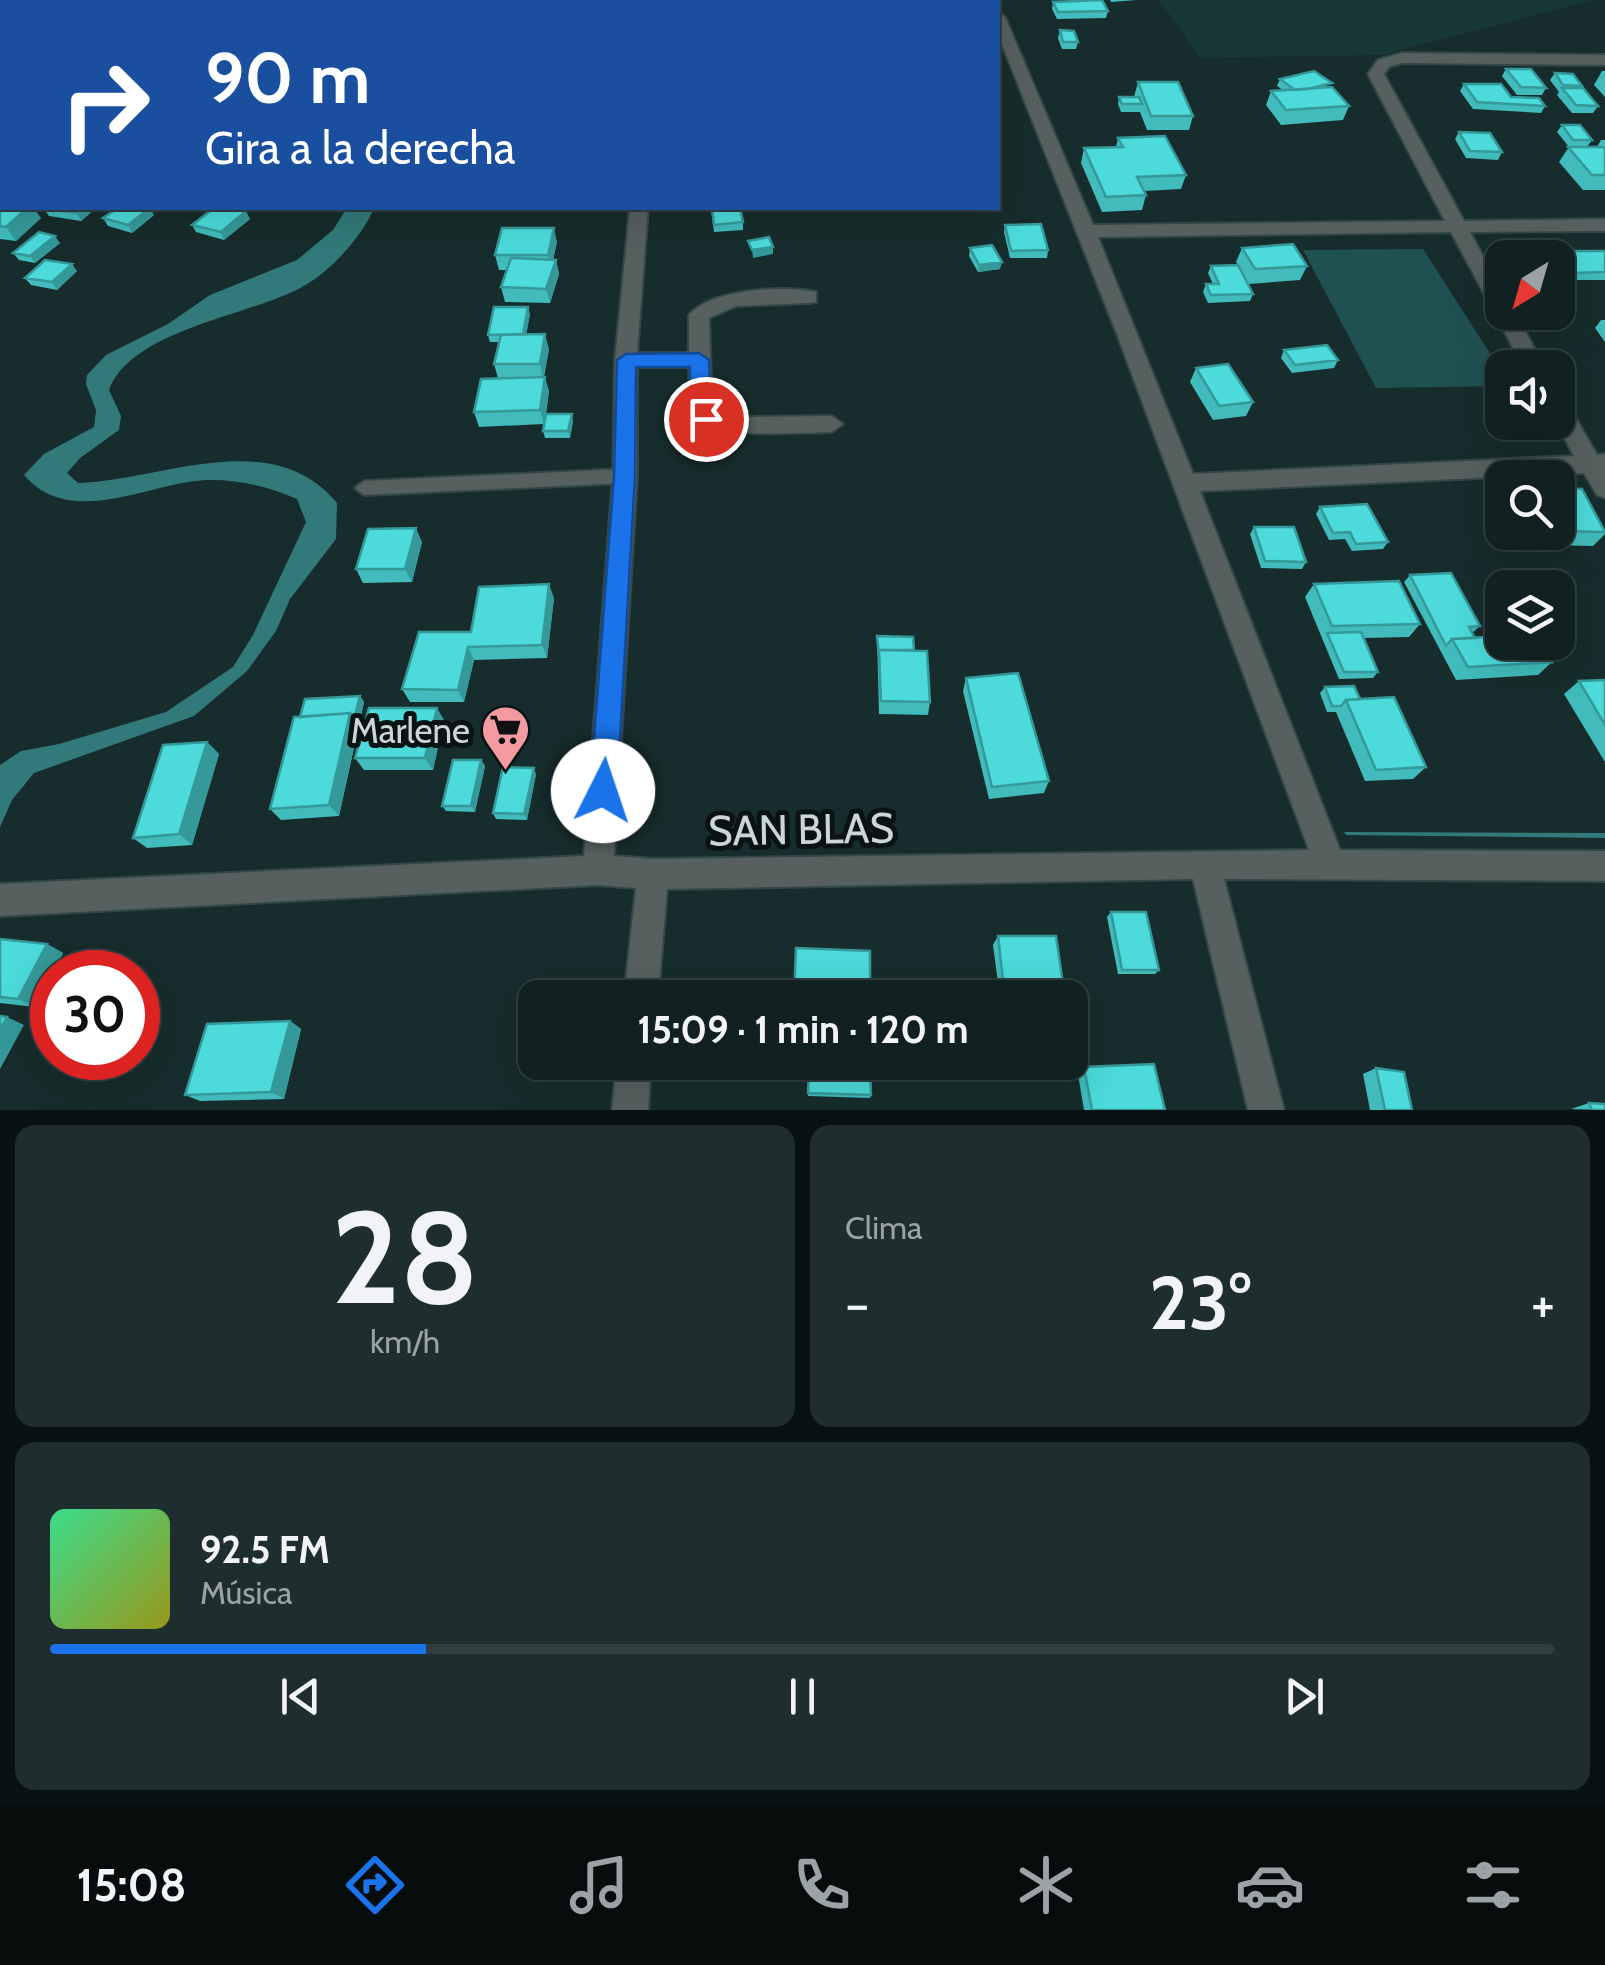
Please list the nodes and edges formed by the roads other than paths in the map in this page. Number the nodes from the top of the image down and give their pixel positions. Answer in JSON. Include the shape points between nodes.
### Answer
{"nodes":[{"id":1,"x":1000,"y":22,"type":"edge"},
{"id":2,"x":1605,"y":60,"type":"edge"},
{"id":3,"x":639,"y":210,"type":"edge"},
{"id":4,"x":1454,"y":225,"type":"junction"},
{"id":5,"x":1605,"y":225,"type":"edge"},
{"id":6,"x":1089,"y":231,"type":"junction"},
{"id":7,"x":1485,"y":280,"type":"edge"},
{"id":8,"x":809,"y":297,"type":"dead end"},
{"id":9,"x":626,"y":360,"type":"junction"},
{"id":10,"x":699,"y":360,"type":"junction"},
{"id":11,"x":832,"y":424,"type":"dead end"},
{"id":12,"x":1575,"y":431,"type":"edge"},
{"id":13,"x":1597,"y":463,"type":"edge"},
{"id":14,"x":624,"y":476,"type":"junction"},
{"id":15,"x":1186,"y":483,"type":"junction"},
{"id":16,"x":364,"y":488,"type":"dead end"},
{"id":17,"x":1605,"y":489,"type":"edge"},
{"id":18,"x":1205,"y":864,"type":"junction"},
{"id":19,"x":1605,"y":866,"type":"edge"},
{"id":20,"x":1330,"y":867,"type":"junction"},
{"id":21,"x":598,"y":870,"type":"junction"},
{"id":22,"x":653,"y":874,"type":"junction"},
{"id":23,"x":0,"y":900,"type":"edge"},
{"id":24,"x":643,"y":980,"type":"edge"},
{"id":25,"x":632,"y":1080,"type":"edge"},
{"id":26,"x":630,"y":1110,"type":"edge"},
{"id":27,"x":1266,"y":1110,"type":"edge"}],
"edges":[{"from":1,"to":6,"type":"street"},
{"from":2,"to":4,"type":"street","via":[[1384,63],[1376,74],[1380,87]]},
{"from":3,"to":9,"type":"street"},
{"from":4,"to":5,"type":"street"},
{"from":4,"to":6,"type":"street"},
{"from":4,"to":7,"type":"street"},
{"from":6,"to":15,"type":"street"},
{"from":8,"to":10,"type":"street","via":[[708,308],[697,327]]},
{"from":9,"to":10,"type":"street"},
{"from":9,"to":14,"type":"street"},
{"from":10,"to":11,"type":"street","via":[[706,419]]},
{"from":12,"to":13,"type":"street"},
{"from":13,"to":15,"type":"street"},
{"from":13,"to":17,"type":"street"},
{"from":14,"to":16,"type":"lane"},
{"from":14,"to":21,"type":"street"},
{"from":15,"to":20,"type":"street"},
{"from":18,"to":20,"type":"street","name":"SAN BLAS"},
{"from":18,"to":22,"type":"street","name":"SAN BLAS"},
{"from":18,"to":27,"type":"street"},
{"from":19,"to":20,"type":"street","name":"SAN BLAS"},
{"from":21,"to":22,"type":"street","name":"SAN BLAS"},
{"from":21,"to":23,"type":"street","name":"SAN BLAS"},
{"from":22,"to":24,"type":"street"},
{"from":25,"to":26,"type":"street"}]}
